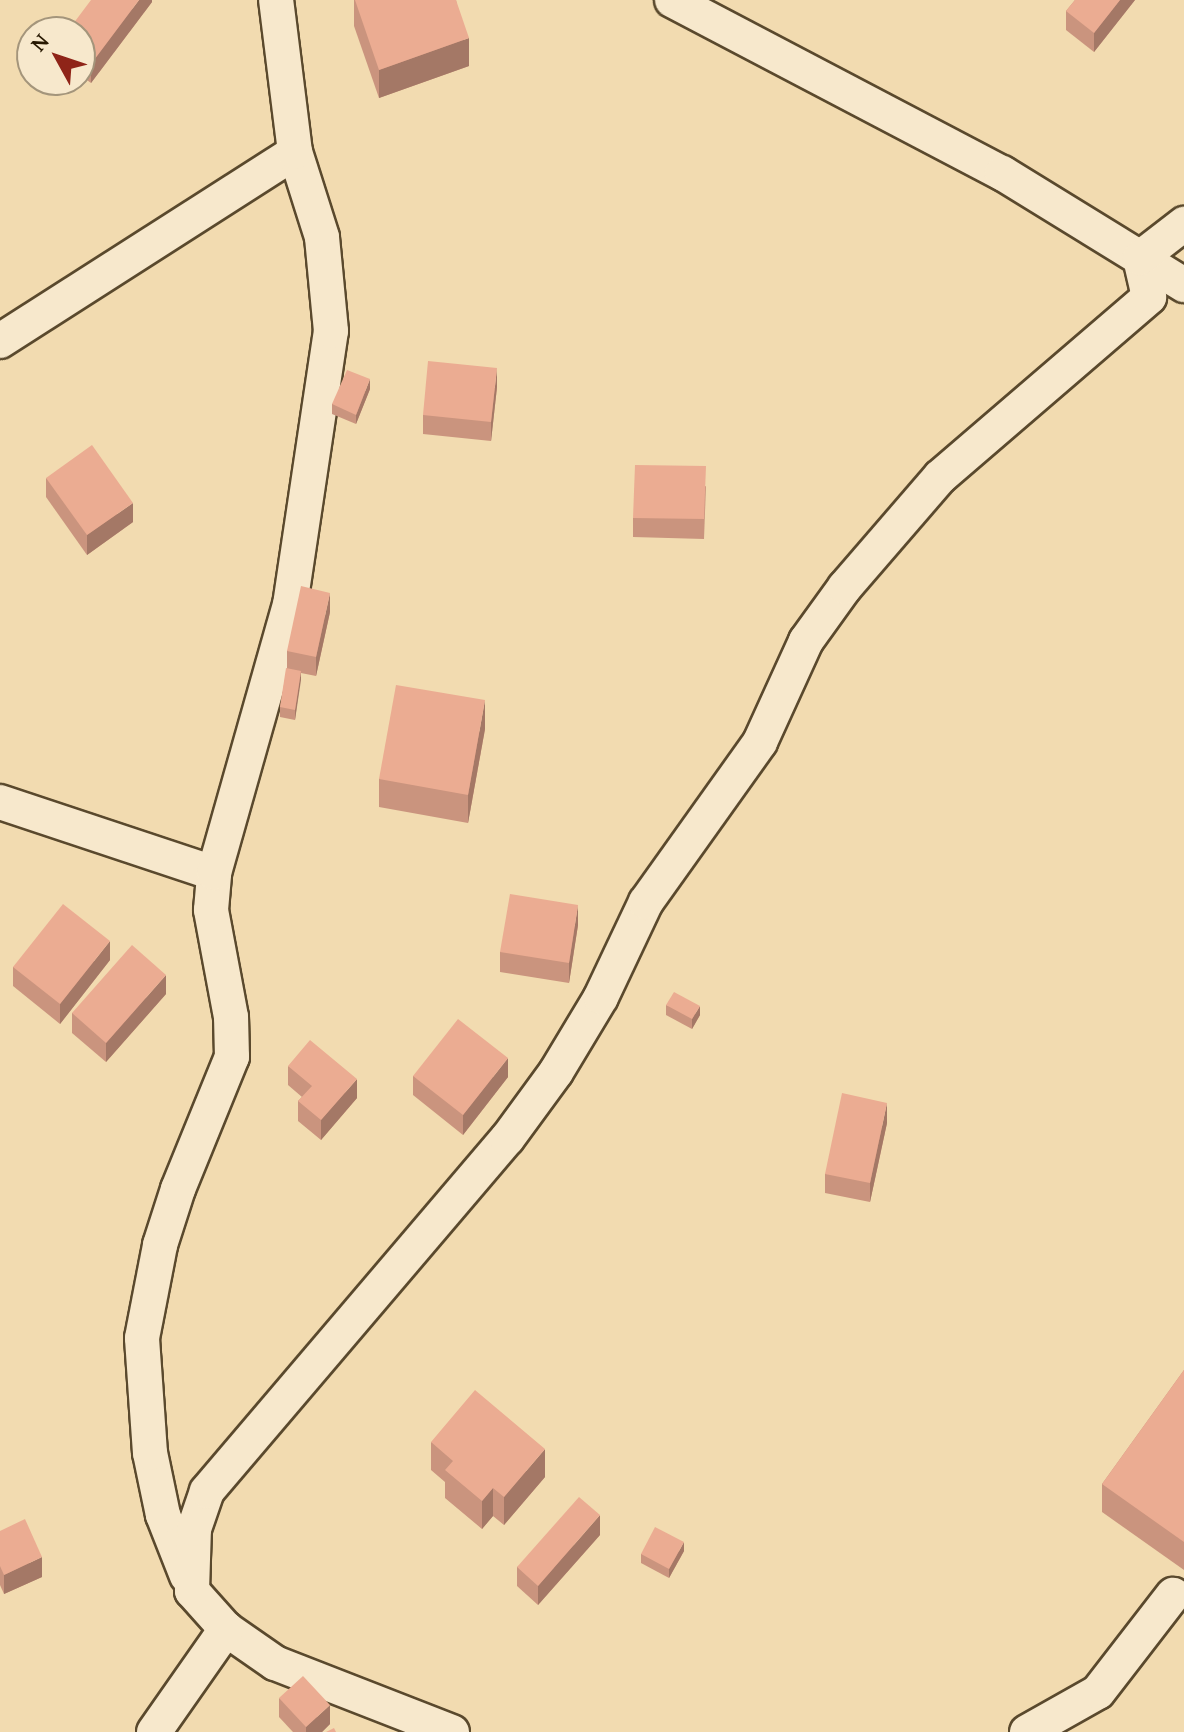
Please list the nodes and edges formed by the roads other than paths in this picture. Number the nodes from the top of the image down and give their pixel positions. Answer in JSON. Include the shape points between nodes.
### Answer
{"nodes":[{"id":1,"x":276,"y":0,"type":"edge"},
{"id":2,"x":672,"y":0,"type":"edge"},
{"id":3,"x":295,"y":152,"type":"junction"},
{"id":4,"x":1184,"y":224,"type":"edge"},
{"id":5,"x":1140,"y":258,"type":"junction"},
{"id":6,"x":1184,"y":285,"type":"edge"},
{"id":7,"x":0,"y":341,"type":"edge"},
{"id":8,"x":0,"y":802,"type":"edge"},
{"id":9,"x":214,"y":873,"type":"junction"},
{"id":10,"x":192,"y":1591,"type":"junction"},
{"id":11,"x":1173,"y":1595,"type":"dead end"},
{"id":12,"x":226,"y":1629,"type":"junction"},
{"id":13,"x":256,"y":1650,"type":"junction"},
{"id":14,"x":199,"y":1673,"type":"junction"},
{"id":15,"x":154,"y":1732,"type":"edge"},
{"id":16,"x":452,"y":1732,"type":"edge"},
{"id":17,"x":1027,"y":1732,"type":"edge"}],
"edges":[{"from":1,"to":3,"type":"street"},
{"from":2,"to":5,"type":"street","via":[[1002,173]]},
{"from":3,"to":7,"type":"street"},
{"from":3,"to":9,"type":"street","via":[[322,237],[331,331],[290,605]]},
{"from":4,"to":5,"type":"street"},
{"from":5,"to":6,"type":"street"},
{"from":5,"to":10,"type":"street","via":[[1149,297],[940,477],[806,641],[760,742],[646,902],[601,997],[556,1072],[507,1139],[207,1491],[194,1529]]},
{"from":8,"to":9,"type":"street"},
{"from":9,"to":10,"type":"street","via":[[211,910],[231,1017],[232,1057],[160,1245],[142,1338],[150,1453],[163,1515]]},
{"from":10,"to":12,"type":"street"},
{"from":11,"to":17,"type":"street","via":[[1098,1692]]},
{"from":12,"to":13,"type":"street"},
{"from":12,"to":14,"type":"street"},
{"from":13,"to":14,"type":"street"},
{"from":13,"to":16,"type":"street","via":[[318,1682]]},
{"from":14,"to":15,"type":"street"}]}
